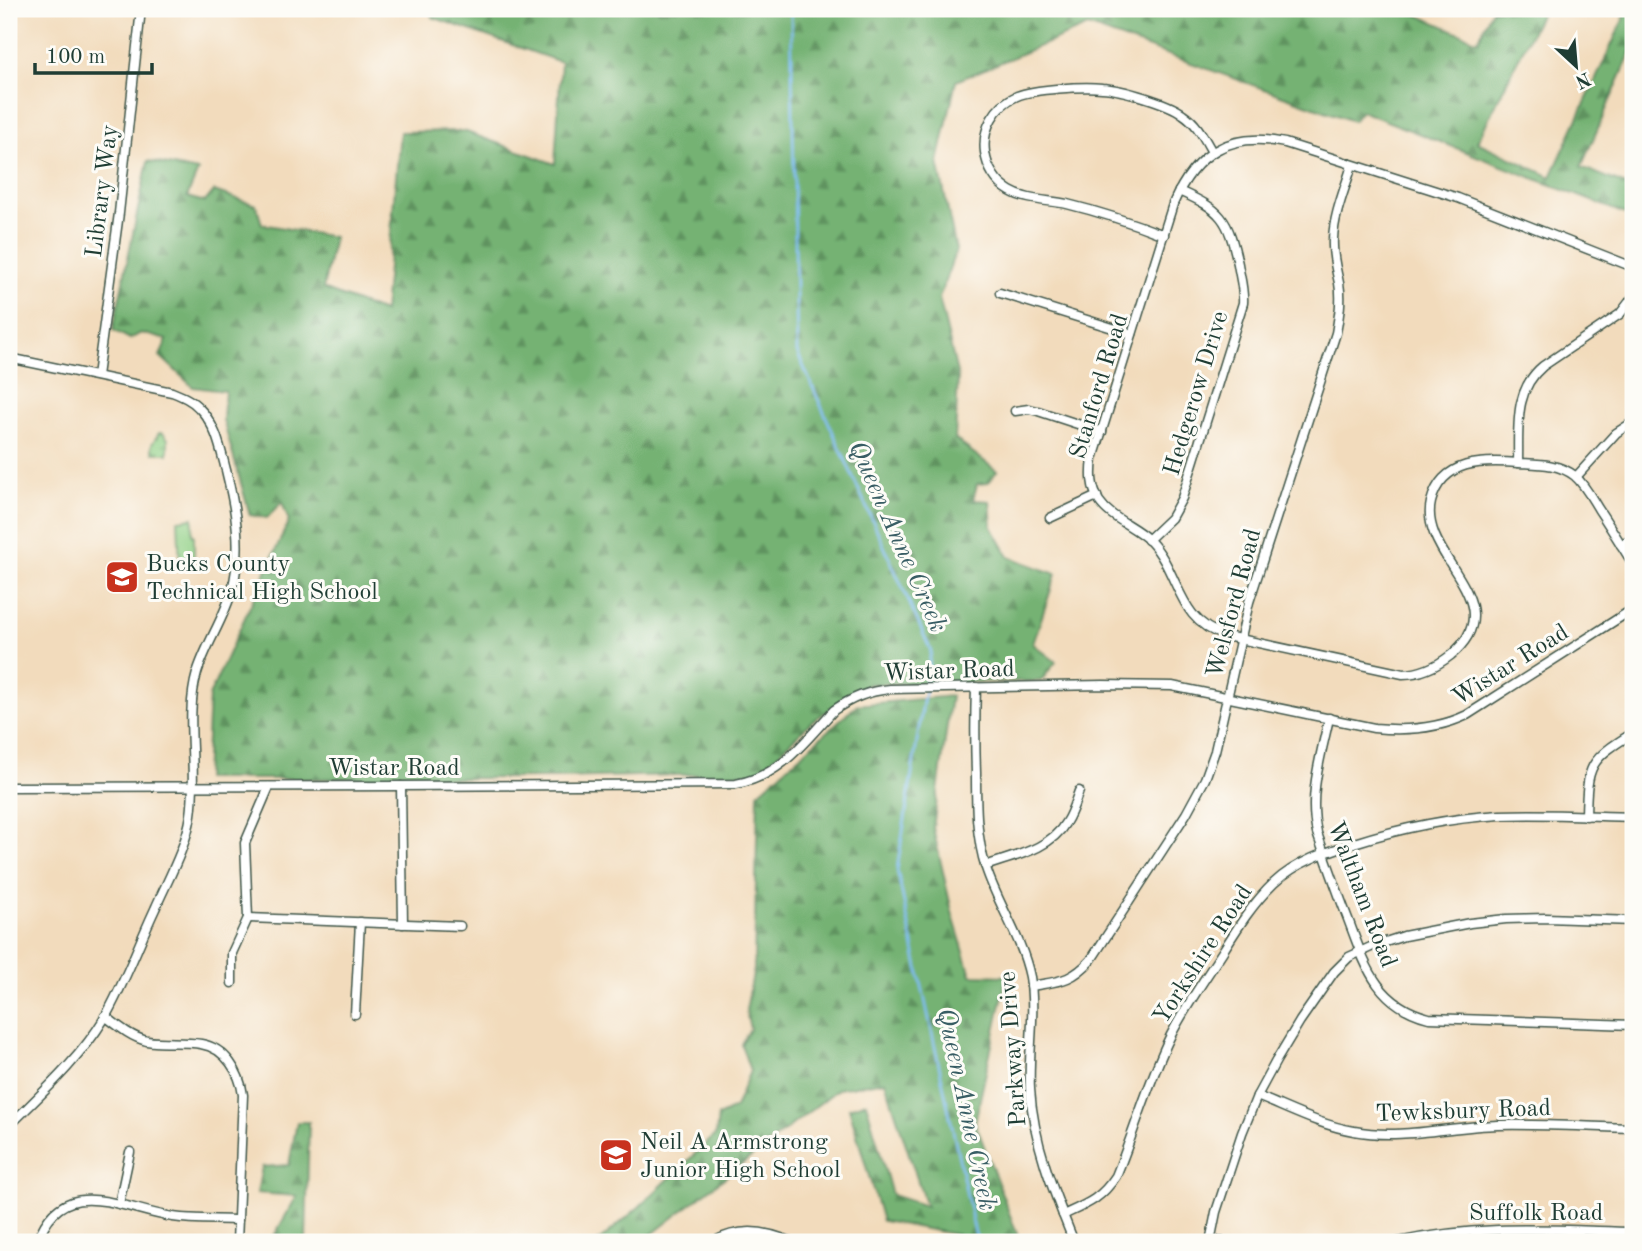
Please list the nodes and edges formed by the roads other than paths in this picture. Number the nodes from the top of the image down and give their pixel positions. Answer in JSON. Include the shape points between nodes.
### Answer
{"nodes":[{"id":1,"x":141,"y":9,"type":"edge"},
{"id":2,"x":1212,"y":152,"type":"junction"},
{"id":3,"x":1352,"y":165,"type":"junction"},
{"id":4,"x":1179,"y":191,"type":"junction"},
{"id":5,"x":1164,"y":235,"type":"junction"},
{"id":6,"x":1633,"y":267,"type":"edge"},
{"id":7,"x":1000,"y":293,"type":"dead end"},
{"id":8,"x":1633,"y":296,"type":"edge"},
{"id":9,"x":1132,"y":334,"type":"junction"},
{"id":10,"x":9,"y":358,"type":"edge"},
{"id":11,"x":97,"y":376,"type":"junction"},
{"id":12,"x":1015,"y":411,"type":"dead end"},
{"id":13,"x":1633,"y":422,"type":"edge"},
{"id":14,"x":1102,"y":432,"type":"junction"},
{"id":15,"x":1518,"y":463,"type":"junction"},
{"id":16,"x":1576,"y":477,"type":"junction"},
{"id":17,"x":1097,"y":496,"type":"junction"},
{"id":18,"x":1050,"y":518,"type":"dead end"},
{"id":19,"x":1633,"y":537,"type":"edge"},
{"id":20,"x":1148,"y":540,"type":"junction"},
{"id":21,"x":1621,"y":545,"type":"junction"},
{"id":22,"x":1633,"y":564,"type":"edge"},
{"id":23,"x":1633,"y":609,"type":"edge"},
{"id":24,"x":1240,"y":639,"type":"junction"},
{"id":25,"x":976,"y":687,"type":"junction"},
{"id":26,"x":1228,"y":697,"type":"junction"},
{"id":27,"x":1328,"y":718,"type":"junction"},
{"id":28,"x":1633,"y":733,"type":"edge"},
{"id":29,"x":401,"y":786,"type":"junction"},
{"id":30,"x":9,"y":787,"type":"edge"},
{"id":31,"x":194,"y":787,"type":"junction"},
{"id":32,"x":269,"y":787,"type":"junction"},
{"id":33,"x":1079,"y":792,"type":"dead end"},
{"id":34,"x":1586,"y":816,"type":"junction"},
{"id":35,"x":1633,"y":817,"type":"edge"},
{"id":36,"x":1324,"y":853,"type":"junction"},
{"id":37,"x":985,"y":866,"type":"junction"},
{"id":38,"x":248,"y":918,"type":"junction"},
{"id":39,"x":1633,"y":921,"type":"edge"},
{"id":40,"x":360,"y":922,"type":"junction"},
{"id":41,"x":403,"y":924,"type":"junction"},
{"id":42,"x":460,"y":926,"type":"dead end"},
{"id":43,"x":1359,"y":951,"type":"junction"},
{"id":44,"x":232,"y":983,"type":"dead end"},
{"id":45,"x":1031,"y":986,"type":"junction"},
{"id":46,"x":355,"y":1014,"type":"dead end"},
{"id":47,"x":105,"y":1016,"type":"junction"},
{"id":48,"x":1633,"y":1025,"type":"edge"},
{"id":49,"x":1257,"y":1096,"type":"junction"},
{"id":50,"x":9,"y":1126,"type":"edge"},
{"id":51,"x":1633,"y":1128,"type":"edge"},
{"id":52,"x":130,"y":1152,"type":"dead end"},
{"id":53,"x":119,"y":1204,"type":"junction"},
{"id":54,"x":1063,"y":1215,"type":"junction"},
{"id":55,"x":238,"y":1220,"type":"junction"},
{"id":56,"x":1633,"y":1232,"type":"edge"},
{"id":57,"x":1210,"y":1241,"type":"edge"},
{"id":58,"x":37,"y":1242,"type":"edge"},
{"id":59,"x":237,"y":1242,"type":"edge"},
{"id":60,"x":713,"y":1242,"type":"edge"},
{"id":61,"x":791,"y":1242,"type":"edge"},
{"id":62,"x":1074,"y":1242,"type":"edge"},
{"id":63,"x":1225,"y":1242,"type":"edge"},
{"id":64,"x":1398,"y":1242,"type":"edge"}],
"edges":[{"from":1,"to":11,"type":"street","name":"Library Way"},
{"from":2,"to":3,"type":"street","name":"Stanford Road","via":[[1244,141],[1270,140]]},
{"from":2,"to":4,"type":"street","name":"Stanford Road","via":[[1187,176]]},
{"from":2,"to":5,"type":"street","via":[[1185,115],[1114,89],[1030,92],[1004,104],[990,121],[986,160],[1009,191]]},
{"from":3,"to":6,"type":"street","name":"Stanford Road","via":[[1451,196]]},
{"from":3,"to":24,"type":"street","name":"Welsford Road","via":[[1333,236],[1340,305],[1336,332]]},
{"from":4,"to":5,"type":"street","name":"Stanford Road"},
{"from":4,"to":20,"type":"street","name":"Hedgerow Drive","via":[[1210,206],[1224,220],[1234,243],[1243,303],[1182,498],[1171,518]]},
{"from":5,"to":9,"type":"street","name":"Stanford Road"},
{"from":7,"to":9,"type":"street"},
{"from":8,"to":15,"type":"street","via":[[1620,314],[1532,377],[1520,405]]},
{"from":9,"to":14,"type":"street","name":"Stanford Road"},
{"from":10,"to":11,"type":"street"},
{"from":11,"to":31,"type":"street","via":[[172,392],[199,408],[218,438],[234,502],[238,550],[232,588],[194,687]]},
{"from":12,"to":14,"type":"street","via":[[1038,411]]},
{"from":13,"to":16,"type":"street"},
{"from":14,"to":17,"type":"street","name":"Stanford Road","via":[[1091,473]]},
{"from":15,"to":16,"type":"street","name":"Stanford Road","via":[[1558,467]]},
{"from":15,"to":24,"type":"street","name":"Stanford Road","via":[[1462,466],[1448,475],[1432,498],[1433,533],[1467,589],[1472,610],[1464,640],[1440,663],[1403,674]]},
{"from":16,"to":21,"type":"street"},
{"from":17,"to":18,"type":"street"},
{"from":17,"to":20,"type":"street","name":"Stanford Road","via":[[1115,517]]},
{"from":19,"to":21,"type":"street"},
{"from":20,"to":24,"type":"street","name":"Stanford Road","via":[[1197,621],[1218,634]]},
{"from":21,"to":22,"type":"street"},
{"from":23,"to":27,"type":"street","name":"Wistar Road","via":[[1454,721],[1395,730]]},
{"from":24,"to":26,"type":"street","name":"Welsford Road"},
{"from":25,"to":26,"type":"street","name":"Wistar Road","via":[[1150,685]]},
{"from":25,"to":29,"type":"street","name":"Wistar Road","via":[[862,694],[834,710],[780,766],[747,782]]},
{"from":25,"to":37,"type":"street","name":"Parkway Drive","via":[[976,818]]},
{"from":26,"to":27,"type":"street","name":"Wistar Road"},
{"from":26,"to":45,"type":"street","name":"Welsford Road","via":[[1205,779],[1091,960],[1066,979]]},
{"from":27,"to":36,"type":"street","name":"Waltham Road","via":[[1312,811]]},
{"from":28,"to":34,"type":"street","via":[[1606,750],[1592,766]]},
{"from":29,"to":32,"type":"street","name":"Wistar Road"},
{"from":29,"to":41,"type":"street"},
{"from":30,"to":31,"type":"street","name":"Wistar Road"},
{"from":31,"to":32,"type":"street","name":"Wistar Road"},
{"from":31,"to":47,"type":"street","via":[[183,846]]},
{"from":32,"to":38,"type":"street","via":[[245,843]]},
{"from":33,"to":37,"type":"street","via":[[1054,837]]},
{"from":34,"to":35,"type":"street","name":"Yorkshire Road"},
{"from":34,"to":36,"type":"street","name":"Yorkshire Road","via":[[1477,817],[1391,833]]},
{"from":36,"to":43,"type":"street","name":"Waltham Road"},
{"from":36,"to":54,"type":"street","name":"Yorkshire Road","via":[[1283,876],[1247,914],[1170,1036],[1116,1176],[1100,1196]]},
{"from":37,"to":45,"type":"street","name":"Parkway Drive","via":[[1021,948]]},
{"from":38,"to":40,"type":"street"},
{"from":38,"to":44,"type":"street","via":[[232,953]]},
{"from":39,"to":43,"type":"street","via":[[1494,920],[1425,931]]},
{"from":40,"to":41,"type":"street"},
{"from":40,"to":46,"type":"street"},
{"from":41,"to":42,"type":"street"},
{"from":43,"to":48,"type":"street","name":"Waltham Road","via":[[1382,990],[1400,1007],[1421,1016]]},
{"from":43,"to":49,"type":"street","via":[[1341,964],[1321,989]]},
{"from":45,"to":54,"type":"street","name":"Parkway Drive","via":[[1034,1119]]},
{"from":47,"to":50,"type":"street","via":[[60,1075]]},
{"from":47,"to":55,"type":"street","via":[[144,1040],[207,1045],[234,1067],[243,1095]]},
{"from":49,"to":51,"type":"street","name":"Tewksbury Road","via":[[1343,1129],[1371,1134],[1499,1125]]},
{"from":49,"to":57,"type":"street"},
{"from":52,"to":53,"type":"street"},
{"from":53,"to":55,"type":"street","via":[[172,1217]]},
{"from":53,"to":58,"type":"street","via":[[86,1199],[65,1205],[51,1217]]},
{"from":54,"to":62,"type":"street","name":"Parkway Drive"},
{"from":55,"to":59,"type":"street"},
{"from":56,"to":64,"type":"street","name":"Suffolk Road","via":[[1487,1229]]},
{"from":57,"to":63,"type":"street"},
{"from":60,"to":61,"type":"street","via":[[757,1231]]}]}
